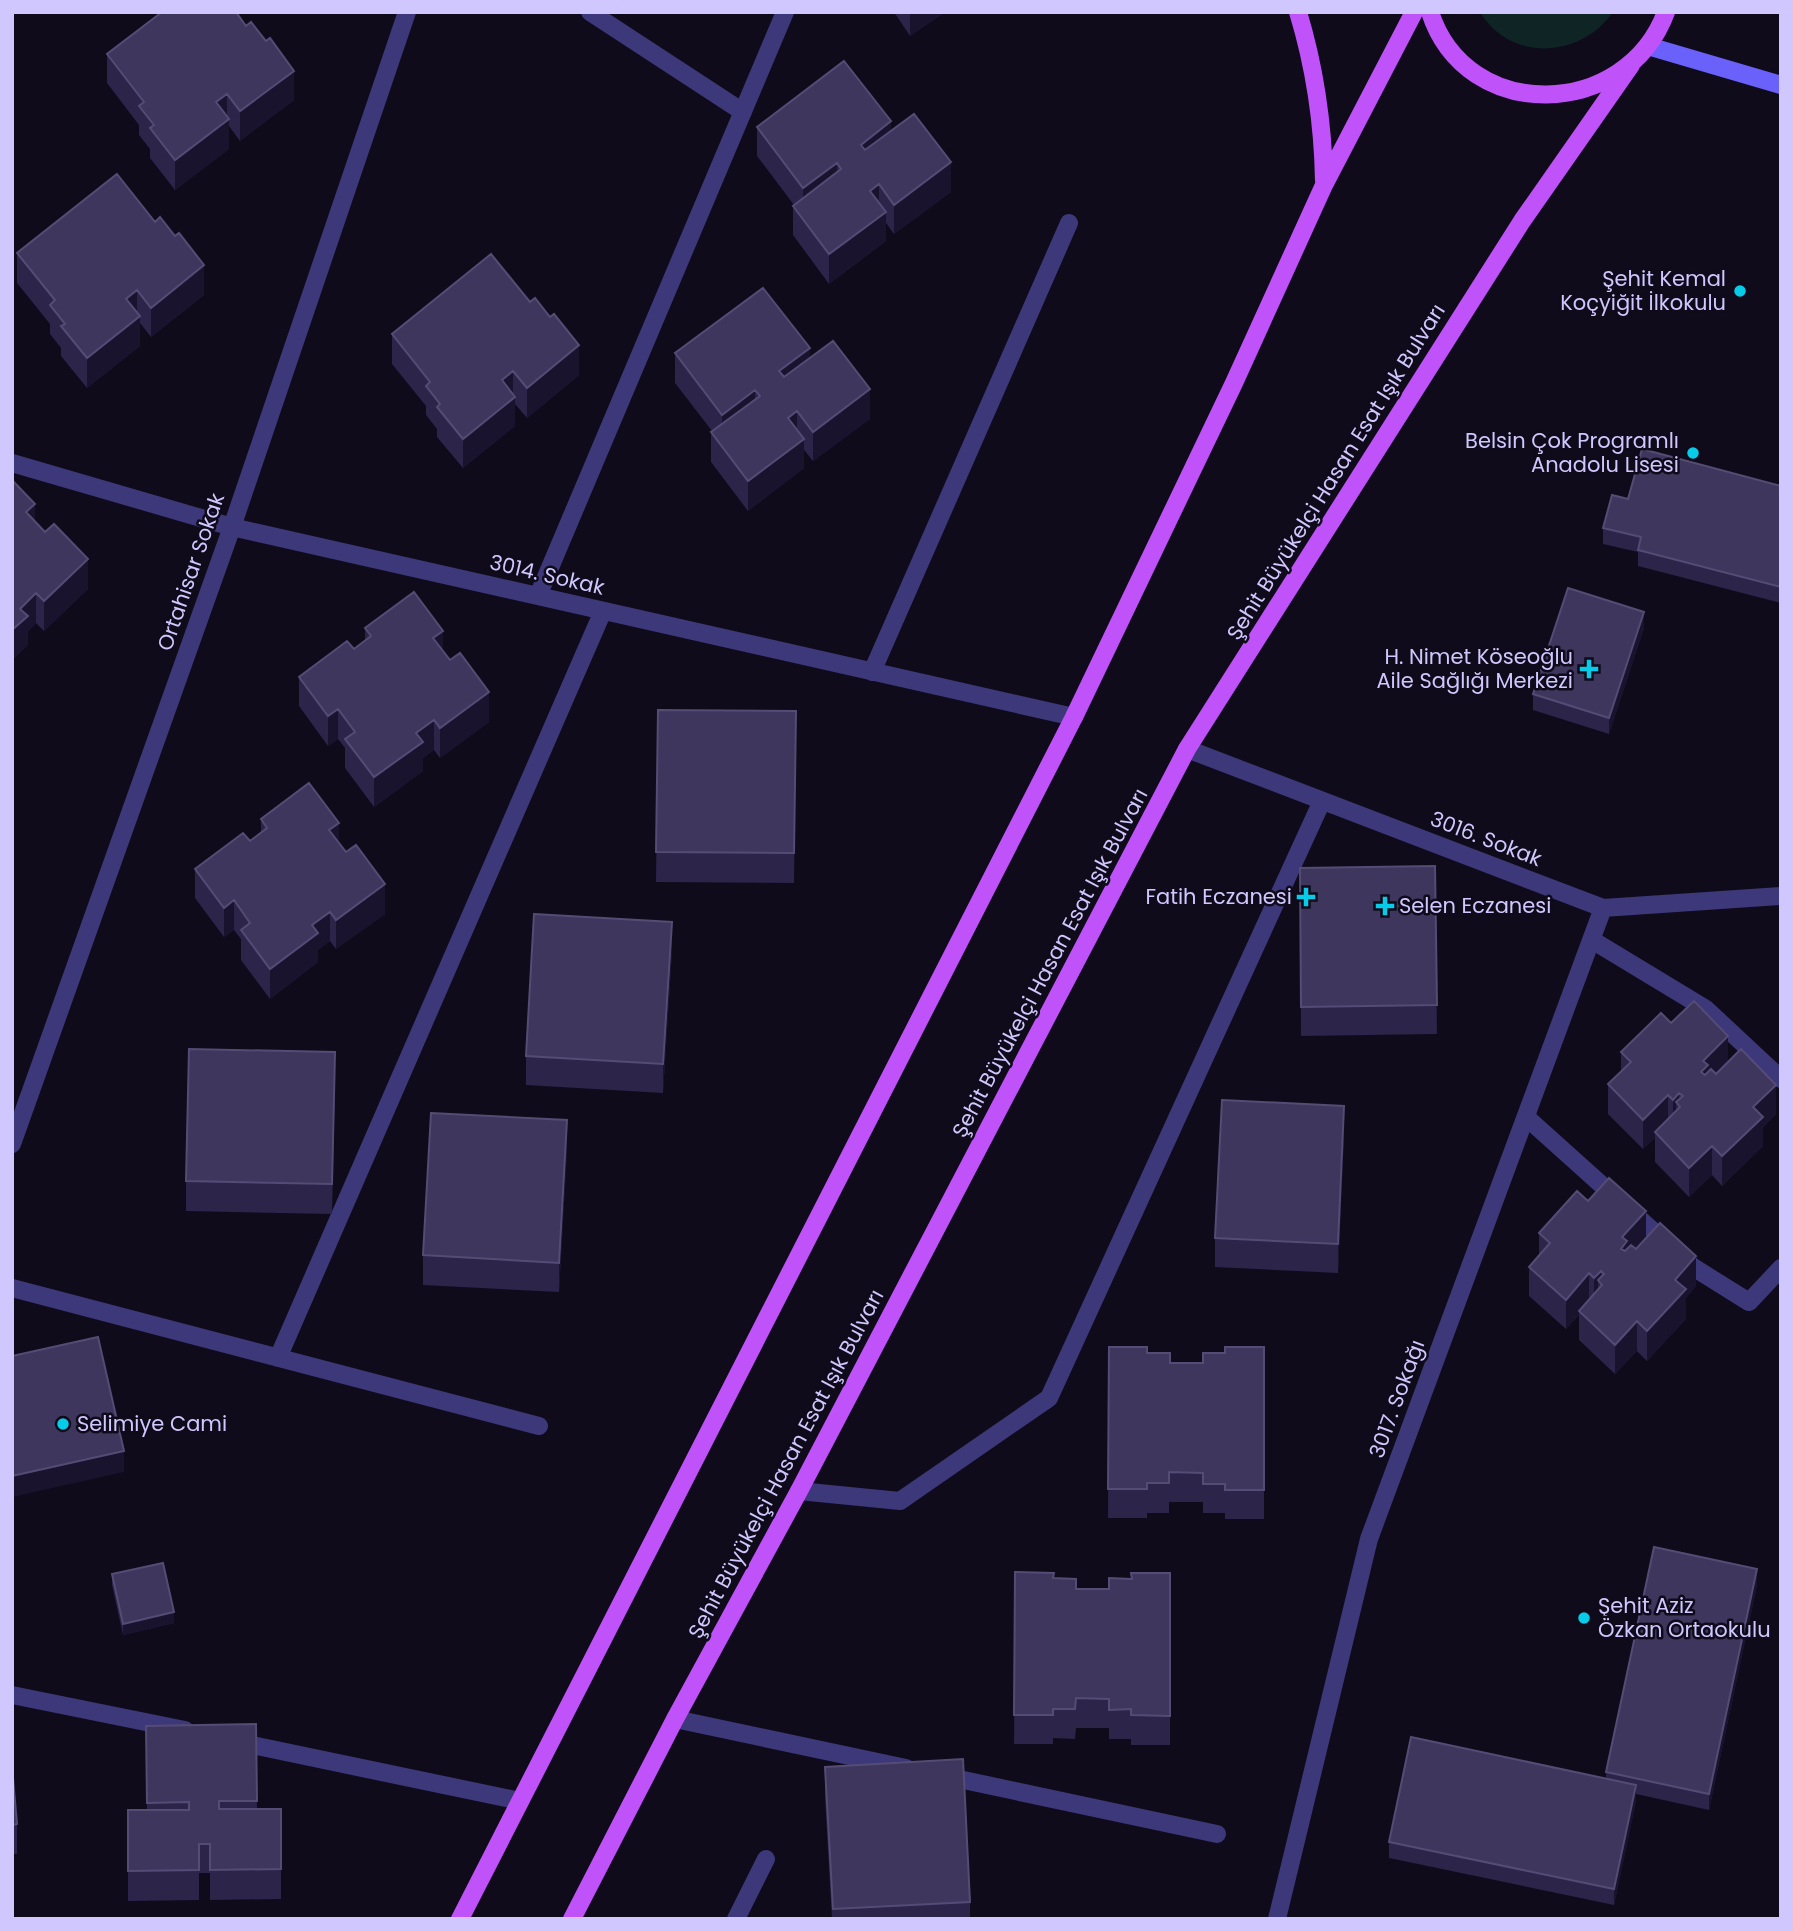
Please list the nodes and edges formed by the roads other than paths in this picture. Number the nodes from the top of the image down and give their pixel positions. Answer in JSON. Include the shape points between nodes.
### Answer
{"nodes":[{"id":1,"x":407,"y":12,"type":"edge"},
{"id":2,"x":590,"y":12,"type":"edge"},
{"id":3,"x":785,"y":12,"type":"edge"},
{"id":4,"x":1298,"y":12,"type":"edge"},
{"id":5,"x":1414,"y":12,"type":"edge"},
{"id":6,"x":1430,"y":12,"type":"edge"},
{"id":7,"x":1666,"y":12,"type":"edge"},
{"id":8,"x":1648,"y":46,"type":"junction"},
{"id":9,"x":1631,"y":65,"type":"junction"},
{"id":10,"x":1781,"y":85,"type":"edge"},
{"id":11,"x":743,"y":112,"type":"junction"},
{"id":12,"x":1324,"y":184,"type":"junction"},
{"id":13,"x":1069,"y":223,"type":"dead end"},
{"id":14,"x":12,"y":463,"type":"edge"},
{"id":15,"x":232,"y":527,"type":"junction"},
{"id":16,"x":538,"y":596,"type":"junction"},
{"id":17,"x":603,"y":611,"type":"junction"},
{"id":18,"x":872,"y":672,"type":"junction"},
{"id":19,"x":1074,"y":718,"type":"junction"},
{"id":20,"x":1187,"y":749,"type":"junction"},
{"id":21,"x":1322,"y":801,"type":"junction"},
{"id":22,"x":1781,"y":896,"type":"edge"},
{"id":23,"x":1603,"y":908,"type":"junction"},
{"id":24,"x":1592,"y":940,"type":"junction"},
{"id":25,"x":1781,"y":1079,"type":"edge"},
{"id":26,"x":1526,"y":1117,"type":"junction"},
{"id":27,"x":12,"y":1144,"type":"edge"},
{"id":28,"x":1781,"y":1268,"type":"edge"},
{"id":29,"x":12,"y":1288,"type":"edge"},
{"id":30,"x":278,"y":1358,"type":"junction"},
{"id":31,"x":539,"y":1426,"type":"dead end"},
{"id":32,"x":799,"y":1492,"type":"junction"},
{"id":33,"x":12,"y":1695,"type":"edge"},
{"id":34,"x":675,"y":1719,"type":"junction"},
{"id":35,"x":520,"y":1801,"type":"junction"},
{"id":36,"x":1217,"y":1834,"type":"dead end"},
{"id":37,"x":766,"y":1860,"type":"dead end"},
{"id":38,"x":460,"y":1919,"type":"edge"},
{"id":39,"x":572,"y":1919,"type":"edge"},
{"id":40,"x":736,"y":1919,"type":"edge"},
{"id":41,"x":1277,"y":1919,"type":"edge"}],
"edges":[{"from":1,"to":15,"type":"street","name":"Ortahisar Sokak"},
{"from":2,"to":11,"type":"street"},
{"from":3,"to":11,"type":"street"},
{"from":4,"to":12,"type":"main road","via":[[1317,92]]},
{"from":5,"to":12,"type":"main road"},
{"from":6,"to":9,"type":"main road","via":[[1448,47],[1468,68],[1521,93],[1579,92],[1606,82]]},
{"from":7,"to":8,"type":"main road"},
{"from":8,"to":9,"type":"main road"},
{"from":8,"to":10,"type":"street"},
{"from":9,"to":20,"type":"main road","name":"Şehit Büyükelçi Hasan Esat Işık Bulvarı","via":[[1521,221]]},
{"from":11,"to":16,"type":"street"},
{"from":12,"to":19,"type":"main road"},
{"from":13,"to":18,"type":"street"},
{"from":14,"to":15,"type":"street","name":"3014. Sokak"},
{"from":15,"to":16,"type":"street","name":"3014. Sokak"},
{"from":15,"to":27,"type":"street","name":"Ortahisar Sokak"},
{"from":16,"to":17,"type":"street","name":"3014. Sokak"},
{"from":17,"to":18,"type":"street","name":"3014. Sokak"},
{"from":17,"to":30,"type":"street"},
{"from":18,"to":19,"type":"street","name":"3014. Sokak"},
{"from":19,"to":35,"type":"main road"},
{"from":20,"to":21,"type":"street","name":"3016. Sokak"},
{"from":20,"to":32,"type":"main road","name":"Şehit Büyükelçi Hasan Esat Işık Bulvarı"},
{"from":21,"to":23,"type":"street","name":"3016. Sokak"},
{"from":21,"to":32,"type":"street","via":[[1049,1398],[900,1501]]},
{"from":22,"to":23,"type":"street","name":"3016. Sokak"},
{"from":23,"to":24,"type":"street","name":"3017. Sokağı"},
{"from":24,"to":25,"type":"street","via":[[1706,1009]]},
{"from":24,"to":26,"type":"street","name":"3017. Sokağı"},
{"from":26,"to":28,"type":"street","via":[[1693,1267],[1749,1302]]},
{"from":26,"to":41,"type":"street","name":"3017. Sokağı","via":[[1369,1539]]},
{"from":29,"to":30,"type":"street"},
{"from":30,"to":31,"type":"street"},
{"from":32,"to":34,"type":"main road","name":"Şehit Büyükelçi Hasan Esat Işık Bulvarı"},
{"from":33,"to":35,"type":"street"},
{"from":34,"to":36,"type":"street"},
{"from":34,"to":39,"type":"main road","name":"Şehit Büyükelçi Hasan Esat Işık Bulvarı"},
{"from":35,"to":38,"type":"main road"},
{"from":37,"to":40,"type":"street"}]}
